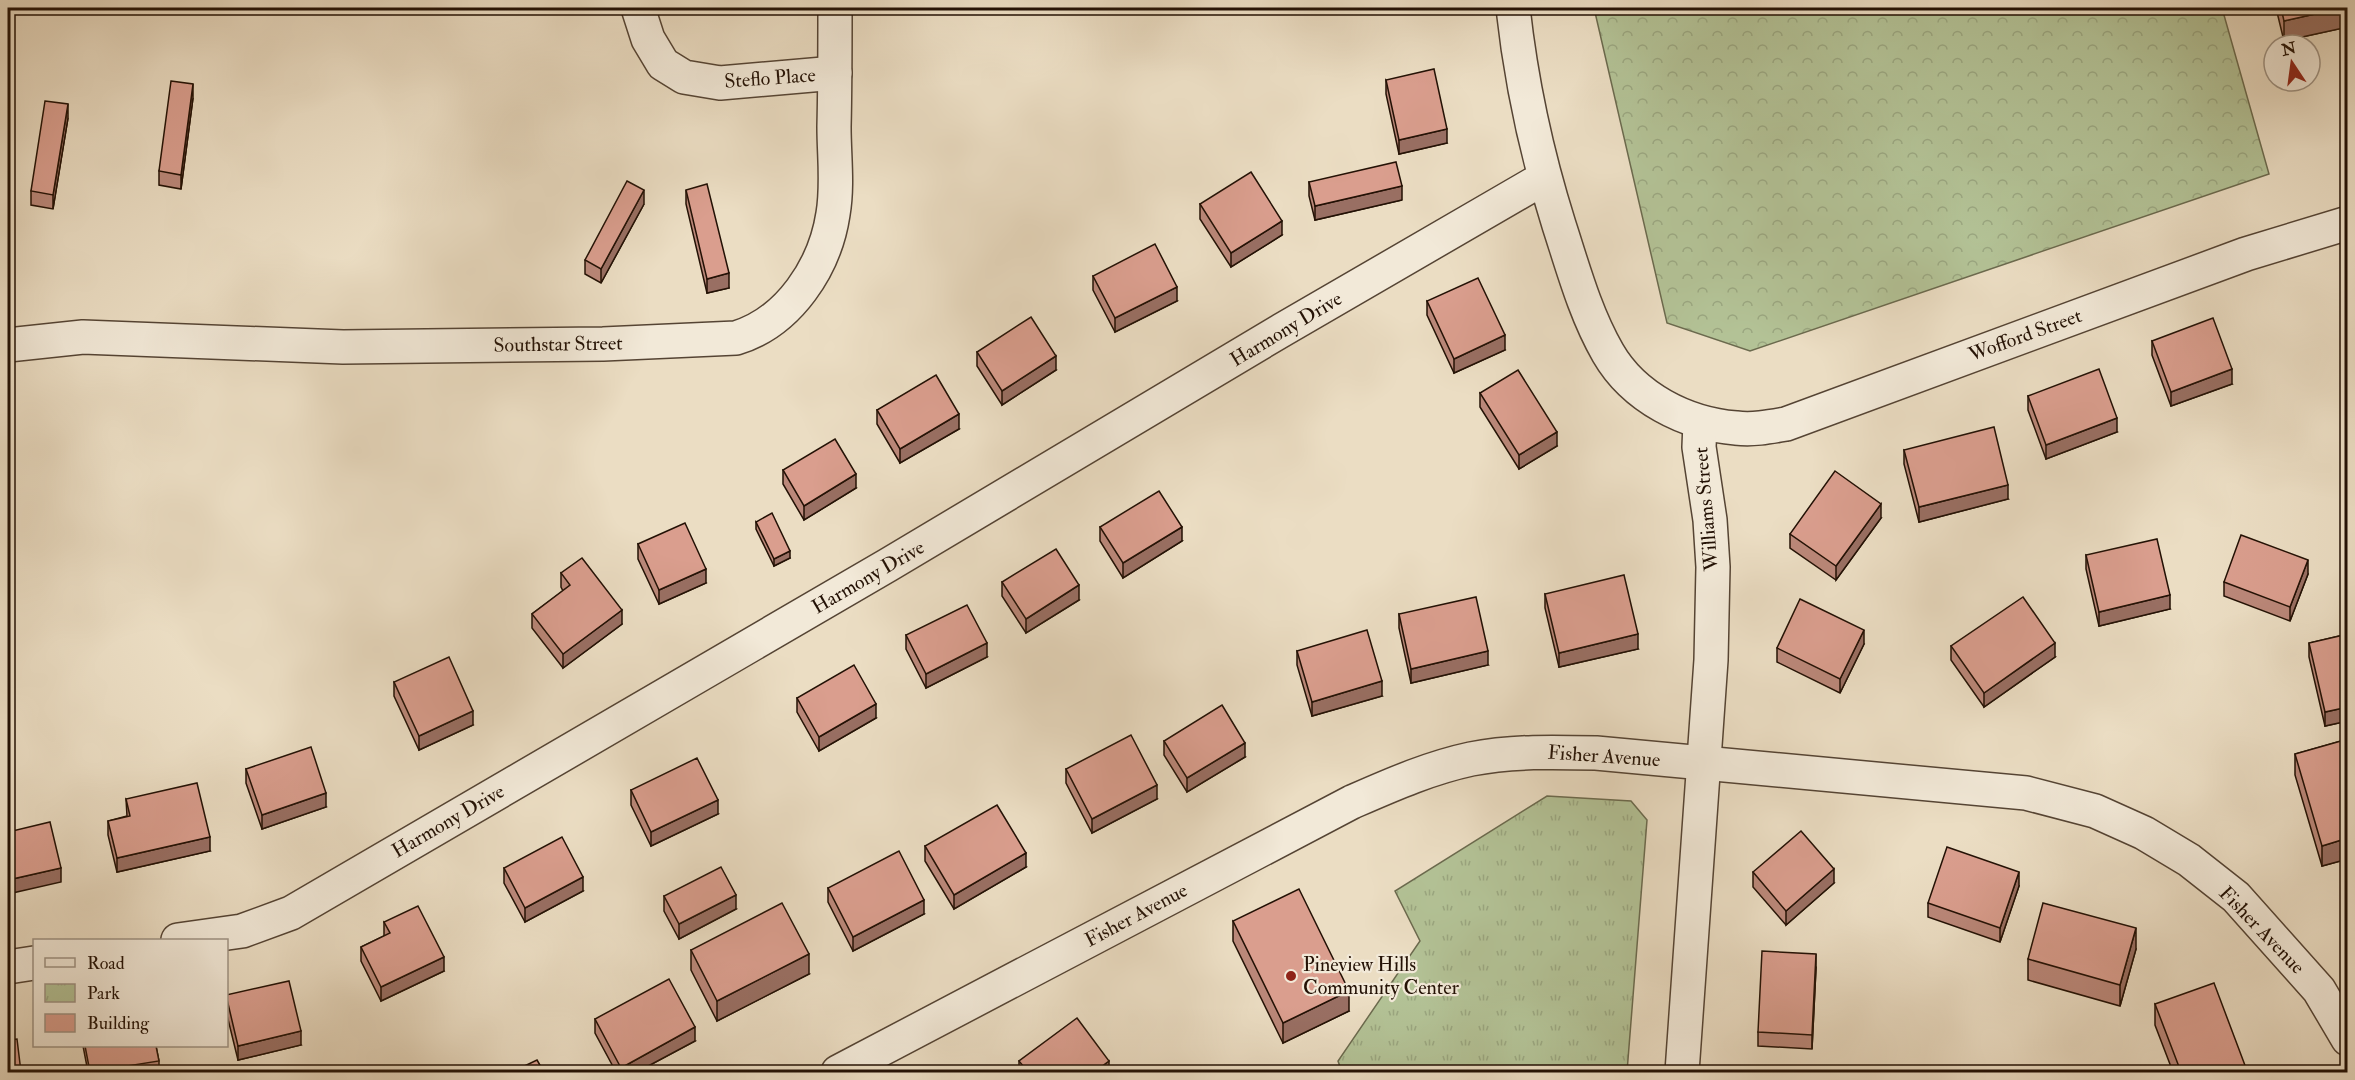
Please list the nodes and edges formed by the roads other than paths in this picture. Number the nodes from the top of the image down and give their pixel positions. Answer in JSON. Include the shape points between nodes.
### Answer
{"nodes":[{"id":1,"x":638,"y":8,"type":"edge"},
{"id":2,"x":835,"y":8,"type":"edge"},
{"id":3,"x":1513,"y":8,"type":"edge"},
{"id":4,"x":835,"y":73,"type":"junction"},
{"id":5,"x":1544,"y":178,"type":"junction"},
{"id":6,"x":2348,"y":223,"type":"edge"},
{"id":7,"x":8,"y":345,"type":"edge"},
{"id":8,"x":1700,"y":423,"type":"junction"},
{"id":9,"x":1704,"y":764,"type":"junction"},
{"id":10,"x":185,"y":939,"type":"edge"},
{"id":11,"x":33,"y":963,"type":"edge"},
{"id":12,"x":8,"y":967,"type":"edge"},
{"id":13,"x":2348,"y":1039,"type":"edge"},
{"id":14,"x":838,"y":1072,"type":"edge"},
{"id":15,"x":1682,"y":1072,"type":"edge"}],
"edges":[{"from":1,"to":4,"type":"street","name":"Steflo Place","via":[[648,39],[663,64],[684,77],[720,83]]},
{"from":2,"to":4,"type":"street","name":"Southstar Street"},
{"from":3,"to":5,"type":"street","name":"Williams Street"},
{"from":4,"to":7,"type":"street","name":"Southstar Street","via":[[836,176],[830,231],[806,284],[780,315],[752,333],[736,338],[603,344],[343,347],[83,337]]},
{"from":5,"to":8,"type":"street","name":"Williams Street","via":[[1578,286],[1608,355],[1632,383],[1661,406]]},
{"from":5,"to":10,"type":"street","name":"Harmony Drive","via":[[888,566],[291,912],[242,931]]},
{"from":6,"to":8,"type":"street","name":"Wofford Street","via":[[2246,254],[1786,424],[1737,429]]},
{"from":8,"to":9,"type":"street","name":"Williams Street","via":[[1699,447],[1713,567]]},
{"from":9,"to":13,"type":"street","name":"Fisher Avenue","via":[[2026,793],[2095,811],[2144,832],[2236,897],[2319,990]]},
{"from":9,"to":14,"type":"street","name":"Fisher Avenue","via":[[1596,753],[1533,752],[1471,759],[1410,776],[1352,802]]},
{"from":9,"to":15,"type":"street","name":"Williams Street"},
{"from":11,"to":12,"type":"street"}]}
